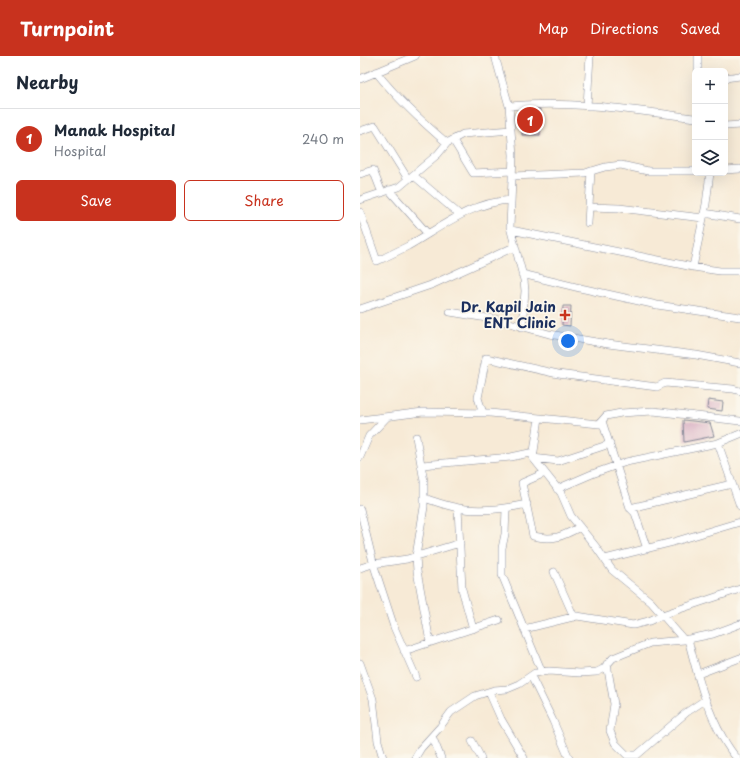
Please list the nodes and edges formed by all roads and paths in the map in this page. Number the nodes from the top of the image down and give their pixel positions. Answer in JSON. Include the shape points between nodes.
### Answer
{"nodes":[{"id":1,"x":415,"y":56,"type":"edge"},
{"id":2,"x":495,"y":56,"type":"edge"},
{"id":3,"x":590,"y":56,"type":"edge"},
{"id":4,"x":698,"y":56,"type":"edge"},
{"id":5,"x":698,"y":68,"type":"edge"},
{"id":6,"x":376,"y":72,"type":"junction"},
{"id":7,"x":740,"y":76,"type":"edge"},
{"id":8,"x":728,"y":78,"type":"edge"},
{"id":9,"x":360,"y":79,"type":"edge"},
{"id":10,"x":509,"y":106,"type":"junction"},
{"id":11,"x":587,"y":106,"type":"junction"},
{"id":12,"x":692,"y":118,"type":"edge"},
{"id":13,"x":740,"y":125,"type":"edge"},
{"id":14,"x":728,"y":126,"type":"edge"},
{"id":15,"x":511,"y":130,"type":"junction"},
{"id":16,"x":360,"y":131,"type":"edge"},
{"id":17,"x":450,"y":141,"type":"junction"},
{"id":18,"x":740,"y":169,"type":"edge"},
{"id":19,"x":728,"y":170,"type":"edge"},
{"id":20,"x":591,"y":171,"type":"junction"},
{"id":21,"x":692,"y":172,"type":"edge"},
{"id":22,"x":512,"y":173,"type":"junction"},
{"id":23,"x":360,"y":174,"type":"edge"},
{"id":24,"x":710,"y":176,"type":"edge"},
{"id":25,"x":410,"y":177,"type":"junction"},
{"id":26,"x":385,"y":192,"type":"junction"},
{"id":27,"x":360,"y":200,"type":"edge"},
{"id":28,"x":511,"y":200,"type":"junction"},
{"id":29,"x":590,"y":207,"type":"junction"},
{"id":30,"x":360,"y":212,"type":"edge"},
{"id":31,"x":460,"y":215,"type":"junction"},
{"id":32,"x":704,"y":215,"type":"junction"},
{"id":33,"x":740,"y":219,"type":"edge"},
{"id":34,"x":588,"y":223,"type":"dead end"},
{"id":35,"x":511,"y":230,"type":"junction"},
{"id":36,"x":428,"y":234,"type":"junction"},
{"id":37,"x":514,"y":247,"type":"junction"},
{"id":38,"x":693,"y":267,"type":"junction"},
{"id":39,"x":740,"y":271,"type":"edge"},
{"id":40,"x":522,"y":274,"type":"junction"},
{"id":41,"x":360,"y":309,"type":"edge"},
{"id":42,"x":450,"y":312,"type":"dead end"},
{"id":43,"x":740,"y":318,"type":"edge"},
{"id":44,"x":522,"y":327,"type":"junction"},
{"id":45,"x":740,"y":362,"type":"edge"},
{"id":46,"x":740,"y":391,"type":"edge"},
{"id":47,"x":483,"y":413,"type":"junction"},
{"id":48,"x":387,"y":417,"type":"junction"},
{"id":49,"x":539,"y":418,"type":"junction"},
{"id":50,"x":360,"y":420,"type":"edge"},
{"id":51,"x":602,"y":420,"type":"junction"},
{"id":52,"x":740,"y":421,"type":"edge"},
{"id":53,"x":740,"y":434,"type":"edge"},
{"id":54,"x":416,"y":437,"type":"dead end"},
{"id":55,"x":718,"y":443,"type":"junction"},
{"id":56,"x":610,"y":444,"type":"junction"},
{"id":57,"x":533,"y":455,"type":"junction"},
{"id":58,"x":360,"y":457,"type":"edge"},
{"id":59,"x":422,"y":465,"type":"junction"},
{"id":60,"x":617,"y":465,"type":"junction"},
{"id":61,"x":545,"y":473,"type":"junction"},
{"id":62,"x":732,"y":484,"type":"junction"},
{"id":63,"x":557,"y":489,"type":"junction"},
{"id":64,"x":424,"y":498,"type":"junction"},
{"id":65,"x":527,"y":504,"type":"junction"},
{"id":66,"x":740,"y":506,"type":"edge"},
{"id":67,"x":458,"y":508,"type":"junction"},
{"id":68,"x":630,"y":508,"type":"junction"},
{"id":69,"x":360,"y":509,"type":"edge"},
{"id":70,"x":506,"y":509,"type":"junction"},
{"id":71,"x":740,"y":522,"type":"edge"},
{"id":72,"x":580,"y":527,"type":"junction"},
{"id":73,"x":460,"y":543,"type":"junction"},
{"id":74,"x":647,"y":549,"type":"junction"},
{"id":75,"x":416,"y":556,"type":"junction"},
{"id":76,"x":605,"y":559,"type":"junction"},
{"id":77,"x":373,"y":564,"type":"junction"},
{"id":78,"x":360,"y":568,"type":"edge"},
{"id":79,"x":554,"y":572,"type":"dead end"},
{"id":80,"x":740,"y":590,"type":"edge"},
{"id":81,"x":662,"y":615,"type":"junction"},
{"id":82,"x":574,"y":617,"type":"junction"},
{"id":83,"x":499,"y":620,"type":"dead end"},
{"id":84,"x":740,"y":624,"type":"edge"},
{"id":85,"x":472,"y":629,"type":"junction"},
{"id":86,"x":524,"y":629,"type":"junction"},
{"id":87,"x":686,"y":639,"type":"junction"},
{"id":88,"x":430,"y":642,"type":"junction"},
{"id":89,"x":404,"y":651,"type":"junction"},
{"id":90,"x":740,"y":658,"type":"edge"},
{"id":91,"x":360,"y":663,"type":"edge"},
{"id":92,"x":607,"y":664,"type":"junction"},
{"id":93,"x":542,"y":672,"type":"junction"},
{"id":94,"x":698,"y":674,"type":"junction"},
{"id":95,"x":531,"y":676,"type":"junction"},
{"id":96,"x":416,"y":677,"type":"dead end"},
{"id":97,"x":489,"y":692,"type":"junction"},
{"id":98,"x":705,"y":700,"type":"junction"},
{"id":99,"x":432,"y":736,"type":"junction"},
{"id":100,"x":472,"y":741,"type":"dead end"},
{"id":101,"x":383,"y":758,"type":"edge"},
{"id":102,"x":415,"y":758,"type":"edge"},
{"id":103,"x":441,"y":758,"type":"edge"},
{"id":104,"x":481,"y":758,"type":"edge"},
{"id":105,"x":524,"y":758,"type":"edge"},
{"id":106,"x":569,"y":758,"type":"edge"},
{"id":107,"x":737,"y":758,"type":"edge"}],
"edges":[{"from":1,"to":6,"type":"street"},
{"from":2,"to":10,"type":"street"},
{"from":3,"to":11,"type":"street"},
{"from":4,"to":5,"type":"street"},
{"from":6,"to":9,"type":"street"},
{"from":6,"to":17,"type":"street","via":[[423,123]]},
{"from":7,"to":8,"type":"street"},
{"from":10,"to":11,"type":"street"},
{"from":10,"to":15,"type":"street"},
{"from":11,"to":12,"type":"street"},
{"from":13,"to":14,"type":"street"},
{"from":15,"to":17,"type":"street","via":[[463,134]]},
{"from":15,"to":22,"type":"street"},
{"from":16,"to":25,"type":"street","via":[[375,126]]},
{"from":17,"to":22,"type":"street","via":[[473,173]]},
{"from":17,"to":25,"type":"street"},
{"from":18,"to":19,"type":"street"},
{"from":20,"to":21,"type":"street","via":[[621,165],[648,171]]},
{"from":20,"to":22,"type":"street"},
{"from":20,"to":29,"type":"street"},
{"from":22,"to":28,"type":"street"},
{"from":23,"to":26,"type":"street","via":[[373,170]]},
{"from":24,"to":32,"type":"street"},
{"from":25,"to":26,"type":"street","via":[[399,187]]},
{"from":25,"to":31,"type":"street"},
{"from":26,"to":27,"type":"street"},
{"from":26,"to":36,"type":"street"},
{"from":28,"to":31,"type":"street","via":[[497,201]]},
{"from":28,"to":35,"type":"street"},
{"from":29,"to":32,"type":"street"},
{"from":29,"to":34,"type":"street"},
{"from":30,"to":36,"type":"street","via":[[377,261]]},
{"from":31,"to":36,"type":"street"},
{"from":32,"to":33,"type":"street"},
{"from":32,"to":38,"type":"street"},
{"from":35,"to":37,"type":"street"},
{"from":35,"to":38,"type":"street"},
{"from":37,"to":40,"type":"street"},
{"from":37,"to":41,"type":"street","via":[[431,285]]},
{"from":38,"to":39,"type":"street"},
{"from":40,"to":43,"type":"street","via":[[657,305]]},
{"from":40,"to":44,"type":"street","via":[[525,292]]},
{"from":42,"to":44,"type":"street","via":[[499,320]]},
{"from":44,"to":45,"type":"street","via":[[608,344]]},
{"from":46,"to":47,"type":"street","via":[[665,382],[657,387],[558,374],[486,358],[478,398]]},
{"from":47,"to":48,"type":"street","via":[[423,412]]},
{"from":47,"to":49,"type":"street"},
{"from":48,"to":50,"type":"street"},
{"from":48,"to":58,"type":"street","via":[[369,436]]},
{"from":49,"to":51,"type":"street","via":[[599,424]]},
{"from":49,"to":57,"type":"street"},
{"from":51,"to":52,"type":"street","via":[[606,416],[621,413],[653,411]]},
{"from":51,"to":56,"type":"street"},
{"from":53,"to":55,"type":"street"},
{"from":54,"to":59,"type":"street"},
{"from":55,"to":60,"type":"street"},
{"from":55,"to":62,"type":"street"},
{"from":56,"to":57,"type":"street","via":[[558,461]]},
{"from":56,"to":60,"type":"street"},
{"from":57,"to":59,"type":"street"},
{"from":57,"to":61,"type":"street"},
{"from":59,"to":64,"type":"street"},
{"from":60,"to":63,"type":"street"},
{"from":60,"to":68,"type":"street"},
{"from":61,"to":63,"type":"street"},
{"from":61,"to":65,"type":"street","via":[[522,483]]},
{"from":62,"to":66,"type":"street"},
{"from":62,"to":68,"type":"street"},
{"from":63,"to":72,"type":"street"},
{"from":64,"to":67,"type":"street"},
{"from":64,"to":75,"type":"street"},
{"from":65,"to":70,"type":"street"},
{"from":65,"to":72,"type":"street","via":[[533,536],[561,537]]},
{"from":67,"to":70,"type":"street"},
{"from":67,"to":73,"type":"street"},
{"from":68,"to":74,"type":"street","via":[[635,513]]},
{"from":69,"to":77,"type":"street"},
{"from":70,"to":86,"type":"street","via":[[502,575]]},
{"from":71,"to":74,"type":"street"},
{"from":72,"to":76,"type":"street"},
{"from":73,"to":75,"type":"street"},
{"from":73,"to":85,"type":"street","via":[[462,589]]},
{"from":74,"to":76,"type":"street"},
{"from":75,"to":77,"type":"street"},
{"from":75,"to":88,"type":"street"},
{"from":76,"to":81,"type":"street","via":[[612,570],[651,602]]},
{"from":77,"to":78,"type":"street"},
{"from":77,"to":89,"type":"street"},
{"from":79,"to":82,"type":"street"},
{"from":80,"to":81,"type":"street"},
{"from":81,"to":82,"type":"street","via":[[633,625]]},
{"from":81,"to":87,"type":"street"},
{"from":82,"to":86,"type":"street"},
{"from":83,"to":85,"type":"street"},
{"from":84,"to":87,"type":"street","via":[[713,634]]},
{"from":85,"to":88,"type":"street"},
{"from":86,"to":93,"type":"street"},
{"from":87,"to":92,"type":"street","via":[[650,643],[613,658]]},
{"from":87,"to":94,"type":"street"},
{"from":88,"to":89,"type":"street"},
{"from":89,"to":96,"type":"street"},
{"from":90,"to":94,"type":"street"},
{"from":91,"to":101,"type":"street","via":[[373,699],[378,741]]},
{"from":92,"to":93,"type":"street","via":[[597,672]]},
{"from":92,"to":98,"type":"street","via":[[614,704],[610,731],[615,743],[627,755],[636,755]]},
{"from":93,"to":95,"type":"street"},
{"from":94,"to":98,"type":"street"},
{"from":95,"to":97,"type":"street","via":[[507,689]]},
{"from":95,"to":106,"type":"street"},
{"from":97,"to":99,"type":"street","via":[[475,696],[451,712]]},
{"from":97,"to":105,"type":"street","via":[[501,719]]},
{"from":98,"to":107,"type":"street","via":[[719,731]]},
{"from":99,"to":102,"type":"street"},
{"from":99,"to":103,"type":"street"},
{"from":100,"to":104,"type":"street"}]}
